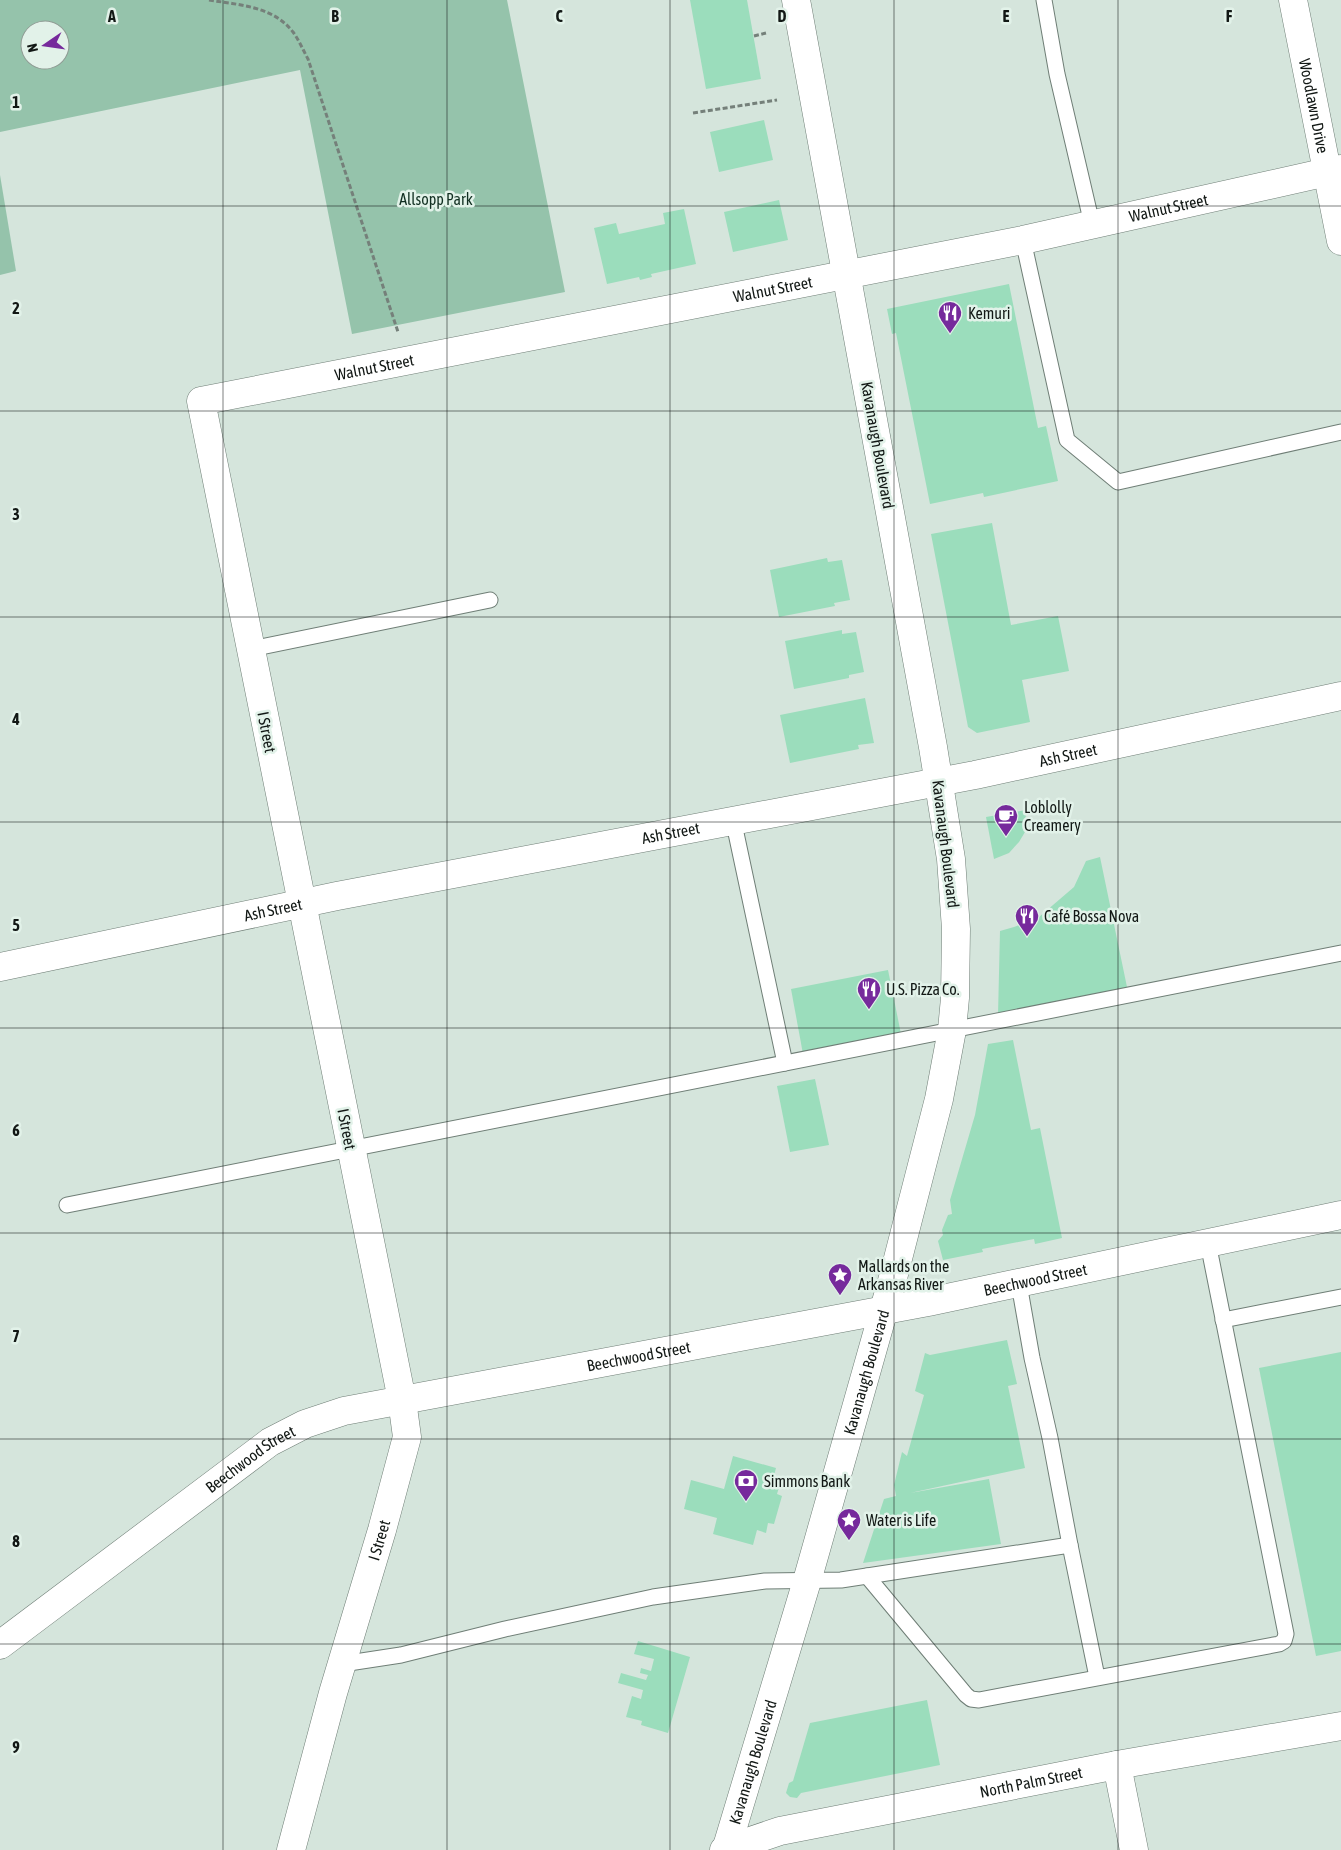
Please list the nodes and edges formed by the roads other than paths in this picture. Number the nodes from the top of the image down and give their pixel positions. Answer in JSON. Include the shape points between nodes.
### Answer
{"nodes":[{"id":1,"x":796,"y":0,"type":"edge"},
{"id":2,"x":1044,"y":0,"type":"edge"},
{"id":3,"x":1293,"y":0,"type":"edge"},
{"id":4,"x":1334,"y":171,"type":"edge"},
{"id":5,"x":1092,"y":224,"type":"junction"},
{"id":6,"x":1023,"y":240,"type":"junction"},
{"id":7,"x":1341,"y":241,"type":"edge"},
{"id":8,"x":846,"y":275,"type":"junction"},
{"id":9,"x":201,"y":401,"type":"joint"},
{"id":10,"x":1341,"y":432,"type":"edge"},
{"id":11,"x":490,"y":600,"type":"dead end"},
{"id":12,"x":250,"y":649,"type":"junction"},
{"id":13,"x":1341,"y":696,"type":"edge"},
{"id":14,"x":938,"y":782,"type":"junction"},
{"id":15,"x":733,"y":820,"type":"junction"},
{"id":16,"x":302,"y":903,"type":"junction"},
{"id":17,"x":1341,"y":953,"type":"edge"},
{"id":18,"x":0,"y":967,"type":"edge"},
{"id":19,"x":952,"y":1030,"type":"junction"},
{"id":20,"x":785,"y":1063,"type":"junction"},
{"id":21,"x":351,"y":1149,"type":"junction"},
{"id":22,"x":67,"y":1205,"type":"dead end"},
{"id":23,"x":1341,"y":1215,"type":"edge"},
{"id":24,"x":1208,"y":1243,"type":"junction"},
{"id":25,"x":1019,"y":1284,"type":"junction"},
{"id":26,"x":1341,"y":1297,"type":"edge"},
{"id":27,"x":882,"y":1311,"type":"junction"},
{"id":28,"x":1223,"y":1320,"type":"junction"},
{"id":29,"x":402,"y":1400,"type":"junction"},
{"id":30,"x":1070,"y":1545,"type":"junction"},
{"id":31,"x":867,"y":1576,"type":"junction"},
{"id":32,"x":807,"y":1581,"type":"junction"},
{"id":33,"x":0,"y":1646,"type":"edge"},
{"id":34,"x":342,"y":1664,"type":"junction"},
{"id":35,"x":1097,"y":1677,"type":"junction"},
{"id":36,"x":1341,"y":1726,"type":"edge"},
{"id":37,"x":1117,"y":1765,"type":"junction"},
{"id":38,"x":292,"y":1850,"type":"edge"},
{"id":39,"x":725,"y":1850,"type":"edge"},
{"id":40,"x":1134,"y":1850,"type":"edge"}],
"edges":[{"from":1,"to":8,"type":"street","name":"Kavanaugh Boulevard"},
{"from":2,"to":5,"type":"lane","via":[[1057,74]]},
{"from":3,"to":4,"type":"street","name":"Woodlawn Drive"},
{"from":4,"to":5,"type":"street","name":"Walnut Street"},
{"from":4,"to":7,"type":"street","name":"Woodlawn Drive"},
{"from":5,"to":6,"type":"street","name":"Walnut Street"},
{"from":6,"to":8,"type":"street","name":"Walnut Street"},
{"from":6,"to":10,"type":"lane","via":[[1067,440],[1118,482]]},
{"from":8,"to":9,"type":"street","name":"Walnut Street"},
{"from":8,"to":14,"type":"street","name":"Kavanaugh Boulevard"},
{"from":9,"to":12,"type":"street","name":"I Street"},
{"from":11,"to":12,"type":"lane"},
{"from":12,"to":16,"type":"street","name":"I Street"},
{"from":13,"to":14,"type":"street","name":"Ash Street"},
{"from":14,"to":15,"type":"street","name":"Ash Street"},
{"from":14,"to":19,"type":"street","name":"Kavanaugh Boulevard","via":[[951,859],[956,929]]},
{"from":15,"to":16,"type":"street","name":"Ash Street"},
{"from":15,"to":20,"type":"lane"},
{"from":16,"to":18,"type":"street","name":"Ash Street"},
{"from":16,"to":21,"type":"street","name":"I Street"},
{"from":17,"to":19,"type":"lane"},
{"from":19,"to":20,"type":"lane"},
{"from":19,"to":27,"type":"street","name":"Kavanaugh Boulevard","via":[[940,1099]]},
{"from":20,"to":21,"type":"lane"},
{"from":21,"to":22,"type":"lane"},
{"from":21,"to":29,"type":"street","name":"I Street"},
{"from":23,"to":24,"type":"street","name":"Beechwood Street"},
{"from":24,"to":25,"type":"street","name":"Beechwood Street"},
{"from":24,"to":28,"type":"lane"},
{"from":25,"to":27,"type":"street","name":"Beechwood Street"},
{"from":25,"to":30,"type":"lane"},
{"from":26,"to":28,"type":"lane"},
{"from":27,"to":29,"type":"street","name":"Beechwood Street"},
{"from":27,"to":32,"type":"street","name":"Kavanaugh Boulevard"},
{"from":28,"to":35,"type":"lane","via":[[1286,1634],[1284,1641]]},
{"from":29,"to":33,"type":"street","name":"Beechwood Street","via":[[344,1411],[305,1424],[270,1442]]},
{"from":29,"to":34,"type":"street","name":"I Street","via":[[407,1437]]},
{"from":30,"to":31,"type":"lane"},
{"from":30,"to":35,"type":"lane"},
{"from":31,"to":32,"type":"lane"},
{"from":31,"to":35,"type":"lane","via":[[971,1699]]},
{"from":32,"to":34,"type":"lane","via":[[765,1581],[653,1597],[505,1629],[401,1656]]},
{"from":32,"to":39,"type":"street","name":"Kavanaugh Boulevard"},
{"from":34,"to":38,"type":"street","name":"I Street"},
{"from":36,"to":37,"type":"street","name":"North Palm Street"},
{"from":37,"to":39,"type":"street","name":"North Palm Street","via":[[780,1831]]},
{"from":37,"to":40,"type":"street"}]}
